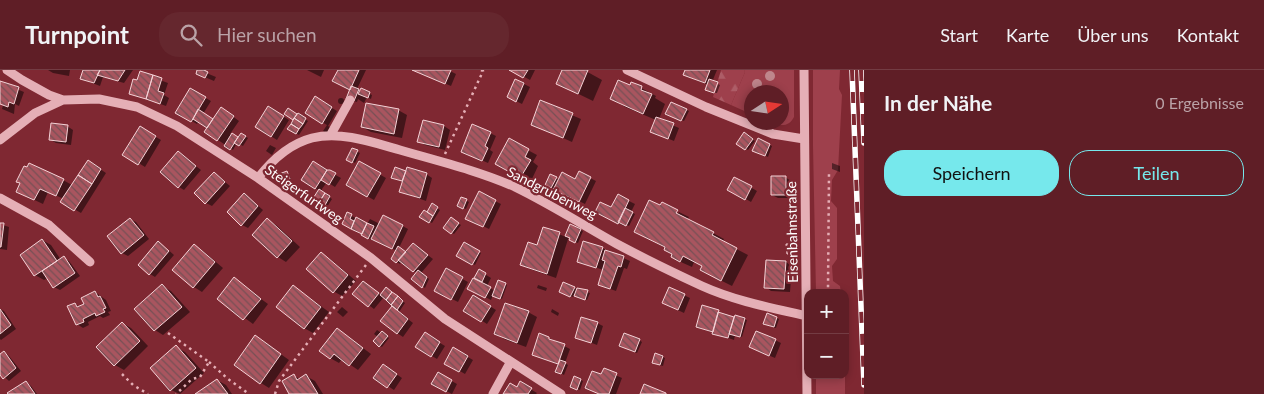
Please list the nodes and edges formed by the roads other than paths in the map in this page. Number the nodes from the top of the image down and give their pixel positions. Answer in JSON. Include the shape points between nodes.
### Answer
{"nodes":[{"id":1,"x":7,"y":70,"type":"edge"},
{"id":2,"x":627,"y":70,"type":"edge"},
{"id":3,"x":804,"y":70,"type":"edge"},
{"id":4,"x":63,"y":100,"type":"junction"},
{"id":5,"x":350,"y":100,"type":"dead end"},
{"id":6,"x":330,"y":136,"type":"junction"},
{"id":7,"x":804,"y":139,"type":"junction"},
{"id":8,"x":0,"y":140,"type":"edge"},
{"id":9,"x":258,"y":178,"type":"junction"},
{"id":10,"x":0,"y":198,"type":"edge"},
{"id":11,"x":90,"y":262,"type":"dead end"},
{"id":12,"x":807,"y":289,"type":"edge"},
{"id":13,"x":804,"y":315,"type":"edge"},
{"id":14,"x":807,"y":334,"type":"edge"},
{"id":15,"x":510,"y":363,"type":"junction"},
{"id":16,"x":493,"y":394,"type":"edge"},
{"id":17,"x":561,"y":394,"type":"edge"},
{"id":18,"x":807,"y":394,"type":"edge"}],
"edges":[{"from":1,"to":4,"type":"street","name":"Steigerfurtweg"},
{"from":2,"to":7,"type":"street","via":[[773,134]]},
{"from":3,"to":7,"type":"street","name":"Eisenbahnstraße"},
{"from":4,"to":8,"type":"street","via":[[35,113]]},
{"from":4,"to":9,"type":"street","name":"Steigerfurtweg","via":[[99,99],[137,107],[177,126]]},
{"from":5,"to":6,"type":"street"},
{"from":6,"to":9,"type":"street","name":"Sandgrubenweg","via":[[312,138],[285,150]]},
{"from":6,"to":13,"type":"street","name":"Sandgrubenweg","via":[[348,137],[441,162],[514,187],[704,287],[760,306]]},
{"from":7,"to":12,"type":"street","name":"Eisenbahnstraße"},
{"from":9,"to":15,"type":"street","name":"Steigerfurtweg","via":[[371,258],[445,319]]},
{"from":10,"to":11,"type":"street","via":[[49,225]]},
{"from":14,"to":18,"type":"street","name":"Eisenbahnstraße"},
{"from":15,"to":16,"type":"street"},
{"from":15,"to":17,"type":"street","name":"Steigerfurtweg"}]}
